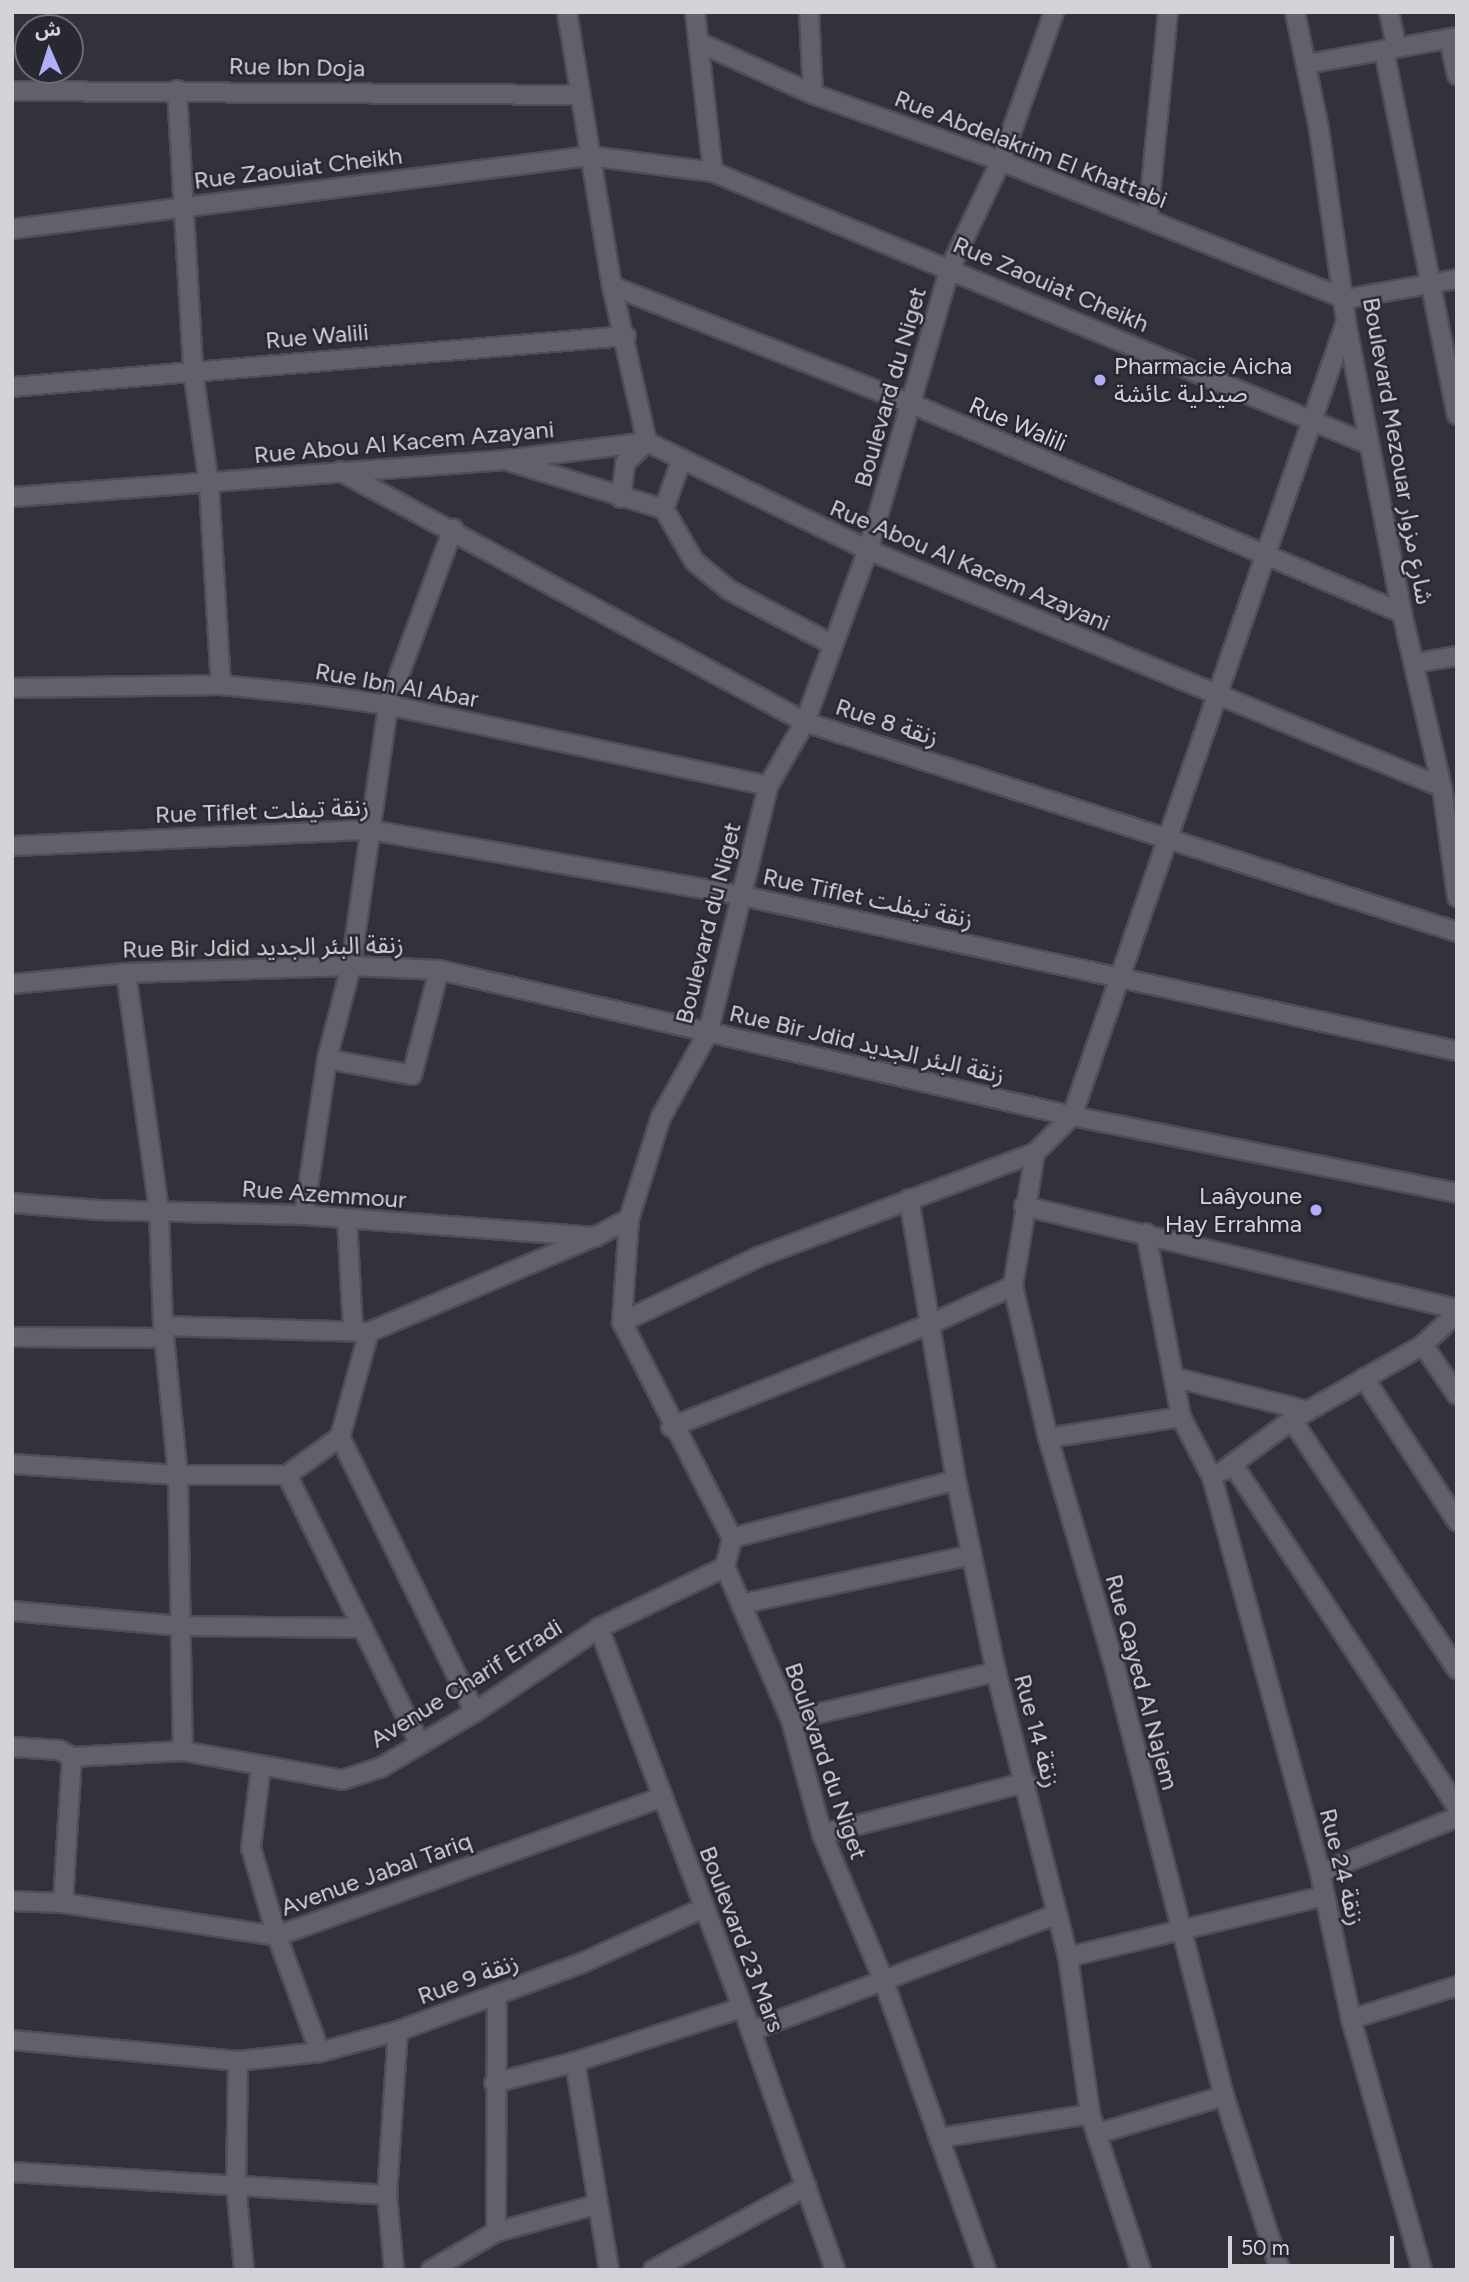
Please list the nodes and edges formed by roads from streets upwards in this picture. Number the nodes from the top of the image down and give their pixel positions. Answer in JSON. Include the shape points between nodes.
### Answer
{"nodes":[{"id":1,"x":567,"y":12,"type":"edge"},
{"id":2,"x":695,"y":12,"type":"edge"},
{"id":3,"x":809,"y":12,"type":"edge"},
{"id":4,"x":1054,"y":12,"type":"edge"},
{"id":5,"x":1168,"y":12,"type":"edge"},
{"id":6,"x":1296,"y":12,"type":"edge"},
{"id":7,"x":1389,"y":12,"type":"edge"},
{"id":8,"x":1453,"y":37,"type":"edge"},
{"id":9,"x":700,"y":43,"type":"junction"},
{"id":10,"x":1390,"y":48,"type":"junction"},
{"id":11,"x":1307,"y":64,"type":"junction"},
{"id":12,"x":1457,"y":75,"type":"edge"},
{"id":13,"x":177,"y":90,"type":"junction"},
{"id":14,"x":12,"y":91,"type":"edge"},
{"id":15,"x":813,"y":94,"type":"junction"},
{"id":16,"x":580,"y":95,"type":"junction"},
{"id":17,"x":590,"y":156,"type":"junction"},
{"id":18,"x":1001,"y":161,"type":"junction"},
{"id":19,"x":713,"y":172,"type":"junction"},
{"id":20,"x":183,"y":208,"type":"junction"},
{"id":21,"x":1148,"y":219,"type":"junction"},
{"id":22,"x":12,"y":229,"type":"edge"},
{"id":23,"x":950,"y":268,"type":"junction"},
{"id":24,"x":1457,"y":279,"type":"edge"},
{"id":25,"x":1431,"y":284,"type":"junction"},
{"id":26,"x":612,"y":286,"type":"junction"},
{"id":27,"x":1346,"y":299,"type":"junction"},
{"id":28,"x":1346,"y":322,"type":"junction"},
{"id":29,"x":626,"y":336,"type":"junction"},
{"id":30,"x":193,"y":371,"type":"junction"},
{"id":31,"x":12,"y":387,"type":"edge"},
{"id":32,"x":912,"y":404,"type":"junction"},
{"id":33,"x":1457,"y":415,"type":"edge"},
{"id":34,"x":1311,"y":422,"type":"junction"},
{"id":35,"x":646,"y":442,"type":"junction"},
{"id":36,"x":1368,"y":444,"type":"junction"},
{"id":37,"x":503,"y":460,"type":"junction"},
{"id":38,"x":681,"y":461,"type":"junction"},
{"id":39,"x":340,"y":471,"type":"junction"},
{"id":40,"x":209,"y":485,"type":"junction"},
{"id":41,"x":12,"y":497,"type":"edge"},
{"id":42,"x":621,"y":498,"type":"junction"},
{"id":43,"x":664,"y":509,"type":"junction"},
{"id":44,"x":453,"y":529,"type":"junction"},
{"id":45,"x":868,"y":550,"type":"junction"},
{"id":46,"x":1265,"y":557,"type":"junction"},
{"id":47,"x":1402,"y":613,"type":"junction"},
{"id":48,"x":832,"y":644,"type":"junction"},
{"id":49,"x":1457,"y":656,"type":"edge"},
{"id":50,"x":1416,"y":663,"type":"junction"},
{"id":51,"x":221,"y":685,"type":"junction"},
{"id":52,"x":12,"y":688,"type":"edge"},
{"id":53,"x":1217,"y":696,"type":"junction"},
{"id":54,"x":388,"y":705,"type":"junction"},
{"id":55,"x":805,"y":722,"type":"junction"},
{"id":56,"x":768,"y":786,"type":"junction"},
{"id":57,"x":1442,"y":787,"type":"junction"},
{"id":58,"x":370,"y":830,"type":"junction"},
{"id":59,"x":1168,"y":837,"type":"junction"},
{"id":60,"x":12,"y":846,"type":"edge"},
{"id":61,"x":743,"y":896,"type":"junction"},
{"id":62,"x":1457,"y":897,"type":"edge"},
{"id":63,"x":1457,"y":932,"type":"edge"},
{"id":64,"x":351,"y":965,"type":"junction"},
{"id":65,"x":439,"y":970,"type":"junction"},
{"id":66,"x":126,"y":973,"type":"junction"},
{"id":67,"x":1120,"y":978,"type":"junction"},
{"id":68,"x":12,"y":984,"type":"edge"},
{"id":69,"x":708,"y":1033,"type":"junction"},
{"id":70,"x":1457,"y":1051,"type":"edge"},
{"id":71,"x":327,"y":1059,"type":"junction"},
{"id":72,"x":1072,"y":1116,"type":"junction"},
{"id":73,"x":1035,"y":1153,"type":"junction"},
{"id":74,"x":1457,"y":1193,"type":"edge"},
{"id":75,"x":909,"y":1199,"type":"junction"},
{"id":76,"x":12,"y":1203,"type":"edge"},
{"id":77,"x":1024,"y":1206,"type":"junction"},
{"id":78,"x":159,"y":1210,"type":"junction"},
{"id":79,"x":304,"y":1215,"type":"junction"},
{"id":80,"x":347,"y":1219,"type":"junction"},
{"id":81,"x":629,"y":1219,"type":"junction"},
{"id":82,"x":1146,"y":1233,"type":"junction"},
{"id":83,"x":595,"y":1237,"type":"junction"},
{"id":84,"x":1013,"y":1286,"type":"junction"},
{"id":85,"x":1457,"y":1311,"type":"edge"},
{"id":86,"x":622,"y":1322,"type":"junction"},
{"id":87,"x":933,"y":1323,"type":"junction"},
{"id":88,"x":163,"y":1332,"type":"junction"},
{"id":89,"x":361,"y":1332,"type":"junction"},
{"id":90,"x":12,"y":1338,"type":"edge"},
{"id":91,"x":1423,"y":1345,"type":"junction"},
{"id":92,"x":1176,"y":1378,"type":"junction"},
{"id":93,"x":1364,"y":1378,"type":"junction"},
{"id":94,"x":1457,"y":1395,"type":"edge"},
{"id":95,"x":1300,"y":1415,"type":"junction"},
{"id":96,"x":1181,"y":1417,"type":"junction"},
{"id":97,"x":671,"y":1427,"type":"junction"},
{"id":98,"x":340,"y":1437,"type":"junction"},
{"id":99,"x":1048,"y":1438,"type":"junction"},
{"id":100,"x":12,"y":1464,"type":"edge"},
{"id":101,"x":1234,"y":1466,"type":"junction"},
{"id":102,"x":178,"y":1475,"type":"junction"},
{"id":103,"x":287,"y":1475,"type":"junction"},
{"id":104,"x":1212,"y":1477,"type":"junction"},
{"id":105,"x":956,"y":1480,"type":"junction"},
{"id":106,"x":1457,"y":1521,"type":"edge"},
{"id":107,"x":732,"y":1538,"type":"junction"},
{"id":108,"x":972,"y":1555,"type":"junction"},
{"id":109,"x":725,"y":1567,"type":"junction"},
{"id":110,"x":741,"y":1604,"type":"junction"},
{"id":111,"x":12,"y":1611,"type":"edge"},
{"id":112,"x":180,"y":1626,"type":"junction"},
{"id":113,"x":363,"y":1628,"type":"junction"},
{"id":114,"x":599,"y":1628,"type":"junction"},
{"id":115,"x":1457,"y":1669,"type":"edge"},
{"id":116,"x":996,"y":1672,"type":"junction"},
{"id":117,"x":475,"y":1712,"type":"junction"},
{"id":118,"x":791,"y":1720,"type":"junction"},
{"id":119,"x":419,"y":1742,"type":"junction"},
{"id":120,"x":12,"y":1747,"type":"edge"},
{"id":121,"x":183,"y":1751,"type":"junction"},
{"id":122,"x":72,"y":1756,"type":"junction"},
{"id":123,"x":261,"y":1766,"type":"junction"},
{"id":124,"x":1027,"y":1782,"type":"junction"},
{"id":125,"x":663,"y":1797,"type":"junction"},
{"id":126,"x":1457,"y":1807,"type":"edge"},
{"id":127,"x":1457,"y":1817,"type":"edge"},
{"id":128,"x":822,"y":1834,"type":"junction"},
{"id":129,"x":1320,"y":1873,"type":"junction"},
{"id":130,"x":1325,"y":1896,"type":"junction"},
{"id":131,"x":12,"y":1901,"type":"edge"},
{"id":132,"x":63,"y":1903,"type":"junction"},
{"id":133,"x":704,"y":1908,"type":"junction"},
{"id":134,"x":1055,"y":1915,"type":"junction"},
{"id":135,"x":1179,"y":1927,"type":"junction"},
{"id":136,"x":277,"y":1936,"type":"junction"},
{"id":137,"x":1068,"y":1957,"type":"junction"},
{"id":138,"x":883,"y":1979,"type":"junction"},
{"id":139,"x":1457,"y":1986,"type":"edge"},
{"id":140,"x":497,"y":1994,"type":"junction"},
{"id":141,"x":741,"y":2008,"type":"junction"},
{"id":142,"x":1351,"y":2019,"type":"junction"},
{"id":143,"x":398,"y":2031,"type":"junction"},
{"id":144,"x":751,"y":2031,"type":"junction"},
{"id":145,"x":12,"y":2040,"type":"edge"},
{"id":146,"x":320,"y":2052,"type":"junction"},
{"id":147,"x":238,"y":2061,"type":"junction"},
{"id":148,"x":575,"y":2062,"type":"junction"},
{"id":149,"x":494,"y":2082,"type":"junction"},
{"id":150,"x":1224,"y":2096,"type":"junction"},
{"id":151,"x":1090,"y":2114,"type":"junction"},
{"id":152,"x":1096,"y":2134,"type":"junction"},
{"id":153,"x":939,"y":2138,"type":"junction"},
{"id":154,"x":12,"y":2172,"type":"edge"},
{"id":155,"x":236,"y":2185,"type":"junction"},
{"id":156,"x":807,"y":2186,"type":"junction"},
{"id":157,"x":387,"y":2195,"type":"junction"},
{"id":158,"x":595,"y":2205,"type":"junction"},
{"id":159,"x":496,"y":2232,"type":"junction"},
{"id":160,"x":244,"y":2270,"type":"edge"},
{"id":161,"x":394,"y":2270,"type":"edge"},
{"id":162,"x":431,"y":2270,"type":"edge"},
{"id":163,"x":609,"y":2270,"type":"edge"},
{"id":164,"x":653,"y":2270,"type":"edge"},
{"id":165,"x":835,"y":2270,"type":"edge"},
{"id":166,"x":986,"y":2270,"type":"edge"},
{"id":167,"x":1141,"y":2270,"type":"edge"},
{"id":168,"x":1280,"y":2270,"type":"edge"},
{"id":169,"x":1422,"y":2270,"type":"edge"}],
"edges":[{"from":1,"to":16,"type":"street"},
{"from":2,"to":9,"type":"street"},
{"from":3,"to":15,"type":"street"},
{"from":4,"to":18,"type":"street","name":"Boulevard du Niget"},
{"from":5,"to":21,"type":"street"},
{"from":6,"to":11,"type":"street","name":"Boulevard Mezouar شارع مزوار"},
{"from":7,"to":10,"type":"street"},
{"from":8,"to":10,"type":"street"},
{"from":8,"to":12,"type":"street"},
{"from":9,"to":15,"type":"street","name":"Rue Abdelakrim El Khattabi"},
{"from":9,"to":19,"type":"street"},
{"from":10,"to":11,"type":"street"},
{"from":10,"to":25,"type":"street"},
{"from":11,"to":27,"type":"street","name":"Boulevard Mezouar شارع مزوار"},
{"from":13,"to":14,"type":"street","name":"Rue Ibn Doja"},
{"from":13,"to":16,"type":"street","name":"Rue Ibn Doja"},
{"from":13,"to":20,"type":"street"},
{"from":15,"to":18,"type":"street","name":"Rue Abdelakrim El Khattabi"},
{"from":16,"to":17,"type":"street"},
{"from":17,"to":19,"type":"street","name":"Rue Zaouiat Cheikh"},
{"from":17,"to":20,"type":"street","name":"Rue Zaouiat Cheikh"},
{"from":17,"to":26,"type":"street"},
{"from":18,"to":21,"type":"street","name":"Rue Abdelakrim El Khattabi"},
{"from":18,"to":23,"type":"street","name":"Boulevard du Niget"},
{"from":19,"to":23,"type":"street","name":"Rue Zaouiat Cheikh"},
{"from":20,"to":22,"type":"street","name":"Rue Zaouiat Cheikh"},
{"from":20,"to":30,"type":"street"},
{"from":21,"to":27,"type":"street","name":"Rue Abdelakrim El Khattabi"},
{"from":23,"to":32,"type":"street","name":"Boulevard du Niget"},
{"from":23,"to":34,"type":"street","name":"Rue Zaouiat Cheikh"},
{"from":24,"to":25,"type":"street"},
{"from":25,"to":27,"type":"street"},
{"from":25,"to":33,"type":"street"},
{"from":26,"to":29,"type":"street"},
{"from":26,"to":32,"type":"street","name":"Rue Walili"},
{"from":27,"to":28,"type":"street","name":"Boulevard Mezouar شارع مزوار"},
{"from":28,"to":34,"type":"street"},
{"from":28,"to":36,"type":"street","name":"Boulevard Mezouar شارع مزوار"},
{"from":29,"to":30,"type":"street","name":"Rue Walili"},
{"from":29,"to":35,"type":"street"},
{"from":30,"to":31,"type":"street","name":"Rue Walili"},
{"from":30,"to":40,"type":"street"},
{"from":32,"to":45,"type":"street","name":"Boulevard du Niget"},
{"from":32,"to":46,"type":"street","name":"Rue Walili"},
{"from":34,"to":36,"type":"street","name":"Rue Zaouiat Cheikh"},
{"from":34,"to":46,"type":"street"},
{"from":35,"to":37,"type":"street","name":"Rue Abou Al Kacem Azayani"},
{"from":35,"to":38,"type":"street","name":"Rue Abou Al Kacem Azayani"},
{"from":35,"to":42,"type":"street","via":[[625,463]]},
{"from":36,"to":47,"type":"street","name":"Boulevard Mezouar شارع مزوار"},
{"from":37,"to":39,"type":"street","name":"Rue Abou Al Kacem Azayani"},
{"from":37,"to":42,"type":"street"},
{"from":38,"to":43,"type":"street"},
{"from":38,"to":45,"type":"street","name":"Rue Abou Al Kacem Azayani"},
{"from":39,"to":40,"type":"street","name":"Rue Abou Al Kacem Azayani"},
{"from":39,"to":44,"type":"street","name":"Rue 8 زنقة"},
{"from":40,"to":41,"type":"street","name":"Rue Abou Al Kacem Azayani"},
{"from":40,"to":51,"type":"street"},
{"from":42,"to":43,"type":"street"},
{"from":43,"to":48,"type":"street","via":[[694,561],[729,590]]},
{"from":44,"to":54,"type":"street"},
{"from":44,"to":55,"type":"street","name":"Rue 8 زنقة"},
{"from":45,"to":48,"type":"street","name":"Boulevard du Niget"},
{"from":45,"to":53,"type":"street","name":"Rue Abou Al Kacem Azayani"},
{"from":46,"to":47,"type":"street","name":"Rue Walili"},
{"from":46,"to":53,"type":"street"},
{"from":47,"to":50,"type":"street","name":"Boulevard Mezouar شارع مزوار"},
{"from":48,"to":55,"type":"street","name":"Boulevard du Niget"},
{"from":49,"to":50,"type":"street"},
{"from":50,"to":57,"type":"street","name":"Boulevard Mezouar شارع مزوار"},
{"from":51,"to":52,"type":"street","name":"Rue Ibn Al Abar"},
{"from":51,"to":54,"type":"street","name":"Rue Ibn Al Abar"},
{"from":53,"to":57,"type":"street","name":"Rue Abou Al Kacem Azayani"},
{"from":53,"to":59,"type":"street"},
{"from":54,"to":56,"type":"street","name":"Rue Ibn Al Abar"},
{"from":54,"to":58,"type":"street"},
{"from":55,"to":56,"type":"street","name":"Boulevard du Niget"},
{"from":55,"to":59,"type":"street","name":"Rue 8 زنقة"},
{"from":56,"to":61,"type":"street","name":"Boulevard du Niget"},
{"from":57,"to":62,"type":"street","name":"Boulevard Mezouar شارع مزوار"},
{"from":58,"to":60,"type":"street","name":"Rue Tiflet زنقة تيفلت"},
{"from":58,"to":61,"type":"street","name":"Rue Tiflet زنقة تيفلت"},
{"from":58,"to":64,"type":"street"},
{"from":59,"to":63,"type":"street","name":"Rue 8 زنقة"},
{"from":59,"to":67,"type":"street"},
{"from":61,"to":67,"type":"street","name":"Rue Tiflet زنقة تيفلت"},
{"from":61,"to":69,"type":"street","name":"Boulevard du Niget"},
{"from":64,"to":65,"type":"street","name":"Rue Bir Jdid زنقة البئر الجديد"},
{"from":64,"to":66,"type":"street","name":"Rue Bir Jdid زنقة البئر الجديد"},
{"from":64,"to":71,"type":"street"},
{"from":65,"to":69,"type":"street","name":"Rue Bir Jdid زنقة البئر الجديد"},
{"from":65,"to":71,"type":"street","via":[[412,1075]]},
{"from":66,"to":68,"type":"street","name":"Rue Bir Jdid زنقة البئر الجديد"},
{"from":66,"to":78,"type":"street"},
{"from":67,"to":70,"type":"street","name":"Rue Tiflet زنقة تيفلت"},
{"from":67,"to":72,"type":"street"},
{"from":69,"to":72,"type":"street","name":"Rue Bir Jdid زنقة البئر الجديد"},
{"from":69,"to":81,"type":"street","name":"Boulevard du Niget","via":[[661,1117]]},
{"from":71,"to":79,"type":"street"},
{"from":72,"to":73,"type":"street"},
{"from":72,"to":74,"type":"street","name":"Rue Bir Jdid زنقة البئر الجديد"},
{"from":73,"to":75,"type":"street"},
{"from":73,"to":77,"type":"street","name":"Rue Qayed Al Najem"},
{"from":75,"to":86,"type":"street","via":[[758,1257]]},
{"from":75,"to":87,"type":"street","name":"Rue 14 زنقة"},
{"from":76,"to":78,"type":"street","name":"Rue Azemmour"},
{"from":77,"to":82,"type":"street"},
{"from":77,"to":84,"type":"street","name":"Rue Qayed Al Najem"},
{"from":78,"to":79,"type":"street","name":"Rue Azemmour"},
{"from":78,"to":88,"type":"street"},
{"from":79,"to":80,"type":"street","name":"Rue Azemmour"},
{"from":80,"to":83,"type":"street","name":"Rue Azemmour"},
{"from":80,"to":89,"type":"street"},
{"from":81,"to":83,"type":"street"},
{"from":81,"to":86,"type":"street","name":"Boulevard du Niget"},
{"from":82,"to":85,"type":"street"},
{"from":82,"to":92,"type":"street"},
{"from":83,"to":89,"type":"street"},
{"from":84,"to":87,"type":"street"},
{"from":84,"to":99,"type":"street","name":"Rue Qayed Al Najem"},
{"from":85,"to":91,"type":"street"},
{"from":86,"to":97,"type":"street","name":"Boulevard du Niget"},
{"from":87,"to":97,"type":"street"},
{"from":87,"to":105,"type":"street","name":"Rue 14 زنقة"},
{"from":88,"to":89,"type":"street"},
{"from":88,"to":90,"type":"street"},
{"from":88,"to":102,"type":"street"},
{"from":89,"to":98,"type":"street"},
{"from":91,"to":93,"type":"street"},
{"from":91,"to":94,"type":"street"},
{"from":92,"to":95,"type":"street"},
{"from":92,"to":96,"type":"street"},
{"from":93,"to":95,"type":"street"},
{"from":93,"to":106,"type":"street"},
{"from":95,"to":101,"type":"street"},
{"from":95,"to":115,"type":"street"},
{"from":96,"to":99,"type":"street"},
{"from":96,"to":104,"type":"street","name":"Rue 24 زنقة"},
{"from":97,"to":107,"type":"street","name":"Boulevard du Niget"},
{"from":98,"to":103,"type":"street"},
{"from":98,"to":117,"type":"street"},
{"from":99,"to":135,"type":"street","name":"Rue Qayed Al Najem","via":[[1117,1675]]},
{"from":100,"to":102,"type":"street"},
{"from":101,"to":104,"type":"street"},
{"from":101,"to":126,"type":"street"},
{"from":102,"to":103,"type":"street"},
{"from":102,"to":112,"type":"street"},
{"from":103,"to":113,"type":"street"},
{"from":104,"to":129,"type":"street","name":"Rue 24 زنقة"},
{"from":105,"to":107,"type":"street"},
{"from":105,"to":108,"type":"street","name":"Rue 14 زنقة"},
{"from":107,"to":109,"type":"street"},
{"from":108,"to":110,"type":"street"},
{"from":108,"to":116,"type":"street","name":"Rue 14 زنقة"},
{"from":109,"to":110,"type":"street","name":"Boulevard du Niget"},
{"from":109,"to":114,"type":"street","name":"Avenue Charif Erradi"},
{"from":110,"to":118,"type":"street","name":"Boulevard du Niget"},
{"from":111,"to":112,"type":"street"},
{"from":112,"to":113,"type":"street"},
{"from":112,"to":121,"type":"street"},
{"from":113,"to":119,"type":"street"},
{"from":114,"to":117,"type":"street","name":"Avenue Charif Erradi"},
{"from":114,"to":125,"type":"street","name":"Boulevard 23 Mars"},
{"from":116,"to":118,"type":"street"},
{"from":116,"to":124,"type":"street","name":"Rue 14 زنقة"},
{"from":117,"to":119,"type":"street","name":"Avenue Charif Erradi"},
{"from":118,"to":128,"type":"street","name":"Boulevard du Niget"},
{"from":119,"to":123,"type":"street","name":"Avenue Charif Erradi","via":[[380,1768],[342,1780]]},
{"from":120,"to":122,"type":"street","name":"Avenue Charif Erradi","via":[[59,1750]]},
{"from":121,"to":122,"type":"street","name":"Avenue Charif Erradi"},
{"from":121,"to":123,"type":"street","name":"Avenue Charif Erradi"},
{"from":122,"to":132,"type":"street"},
{"from":123,"to":136,"type":"street","via":[[251,1848]]},
{"from":124,"to":128,"type":"street"},
{"from":124,"to":134,"type":"street","name":"Rue 14 زنقة"},
{"from":125,"to":133,"type":"street","name":"Boulevard 23 Mars"},
{"from":125,"to":136,"type":"street","name":"Avenue Jabal Tariq"},
{"from":127,"to":129,"type":"street"},
{"from":128,"to":138,"type":"street","name":"Boulevard du Niget"},
{"from":129,"to":130,"type":"street","name":"Rue 24 زنقة"},
{"from":130,"to":135,"type":"street"},
{"from":130,"to":142,"type":"street","name":"Rue 24 زنقة"},
{"from":131,"to":132,"type":"street","name":"Avenue Jabal Tariq"},
{"from":132,"to":136,"type":"street","name":"Avenue Jabal Tariq"},
{"from":133,"to":140,"type":"street","name":"Rue 9 زنقة","via":[[582,1963]]},
{"from":133,"to":141,"type":"street","name":"Boulevard 23 Mars"},
{"from":134,"to":137,"type":"street","name":"Rue 14 زنقة"},
{"from":134,"to":138,"type":"street"},
{"from":135,"to":137,"type":"street"},
{"from":135,"to":150,"type":"street","name":"Rue Qayed Al Najem"},
{"from":136,"to":146,"type":"street"},
{"from":137,"to":151,"type":"street","name":"Rue 14 زنقة"},
{"from":138,"to":144,"type":"street"},
{"from":138,"to":153,"type":"street","name":"Boulevard du Niget"},
{"from":139,"to":142,"type":"street"},
{"from":140,"to":143,"type":"street","name":"Rue 9 زنقة"},
{"from":140,"to":149,"type":"street"},
{"from":141,"to":144,"type":"street","name":"Boulevard 23 Mars"},
{"from":141,"to":148,"type":"street"},
{"from":142,"to":169,"type":"street","name":"Rue 24 زنقة"},
{"from":143,"to":146,"type":"street","name":"Rue 9 زنقة"},
{"from":143,"to":157,"type":"street"},
{"from":144,"to":156,"type":"street","name":"Boulevard 23 Mars"},
{"from":145,"to":147,"type":"street","name":"Rue 9 زنقة"},
{"from":146,"to":147,"type":"street","name":"Rue 9 زنقة"},
{"from":147,"to":155,"type":"street"},
{"from":148,"to":149,"type":"street"},
{"from":148,"to":158,"type":"street"},
{"from":149,"to":159,"type":"street"},
{"from":150,"to":152,"type":"street"},
{"from":150,"to":168,"type":"street","name":"Rue Qayed Al Najem"},
{"from":151,"to":152,"type":"street","name":"Rue 14 زنقة"},
{"from":151,"to":153,"type":"street"},
{"from":152,"to":167,"type":"street","name":"Rue 14 زنقة"},
{"from":153,"to":166,"type":"street","name":"Boulevard du Niget"},
{"from":154,"to":155,"type":"street"},
{"from":155,"to":157,"type":"street"},
{"from":155,"to":160,"type":"street"},
{"from":156,"to":164,"type":"street"},
{"from":156,"to":165,"type":"street","name":"Boulevard 23 Mars"},
{"from":157,"to":161,"type":"street"},
{"from":158,"to":159,"type":"street"},
{"from":158,"to":163,"type":"street"},
{"from":159,"to":162,"type":"street"}]}
